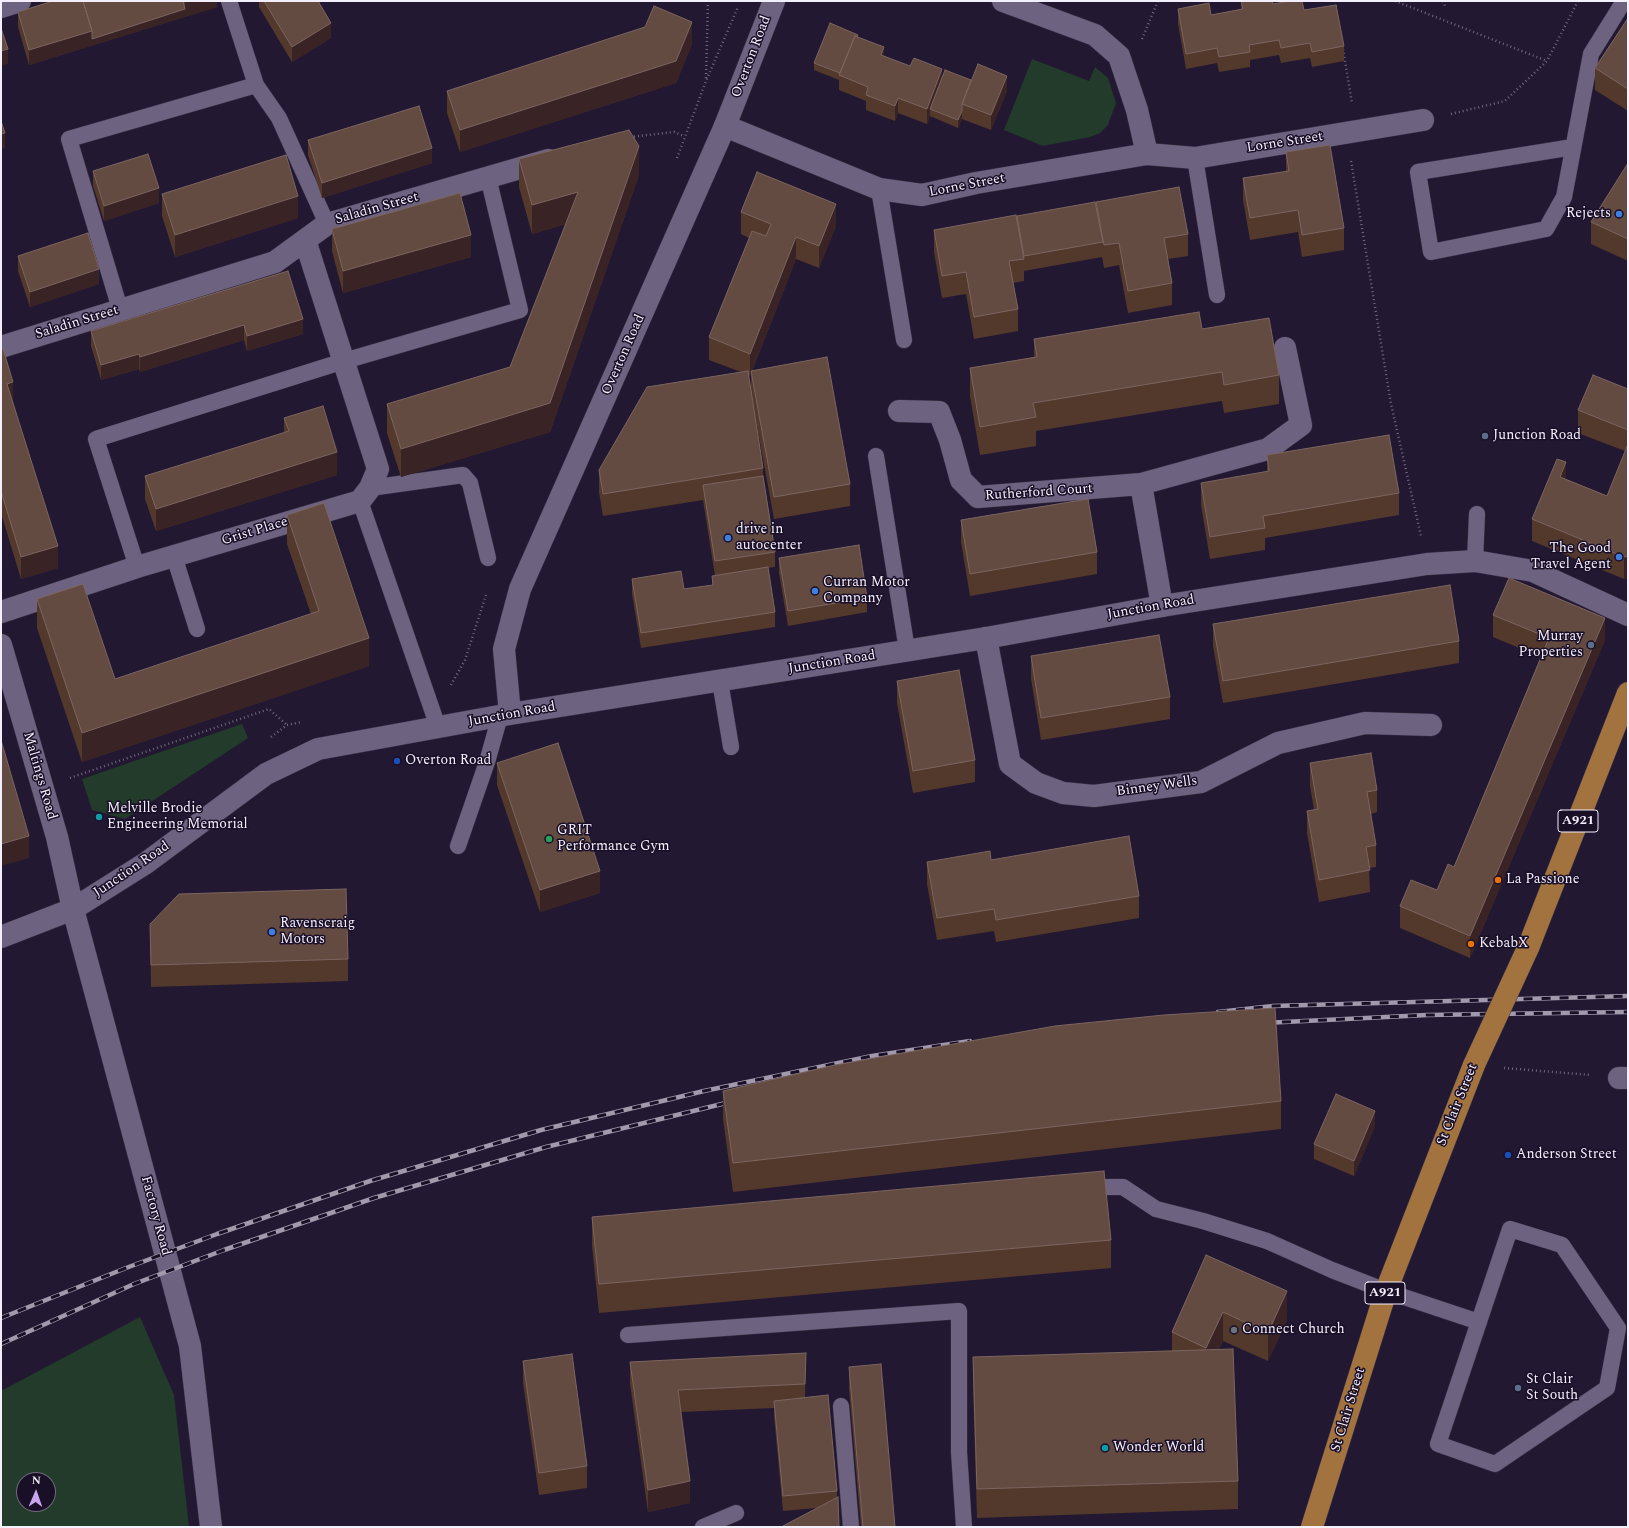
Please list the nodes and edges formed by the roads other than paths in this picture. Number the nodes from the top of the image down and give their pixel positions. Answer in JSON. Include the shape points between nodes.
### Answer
{"nodes":[{"id":1,"x":20,"y":1,"type":"edge"},
{"id":2,"x":229,"y":1,"type":"edge"},
{"id":3,"x":774,"y":1,"type":"edge"},
{"id":4,"x":1003,"y":1,"type":"edge"},
{"id":5,"x":1624,"y":1,"type":"edge"},
{"id":6,"x":1,"y":7,"type":"edge"},
{"id":7,"x":256,"y":85,"type":"junction"},
{"id":8,"x":1423,"y":120,"type":"road end"},
{"id":9,"x":726,"y":126,"type":"junction"},
{"id":10,"x":1573,"y":147,"type":"junction"},
{"id":11,"x":1147,"y":154,"type":"junction"},
{"id":12,"x":565,"y":155,"type":"edge"},
{"id":13,"x":1195,"y":158,"type":"junction"},
{"id":14,"x":488,"y":177,"type":"junction"},
{"id":15,"x":879,"y":188,"type":"junction"},
{"id":16,"x":327,"y":224,"type":"junction"},
{"id":17,"x":305,"y":240,"type":"junction"},
{"id":18,"x":1217,"y":295,"type":"dead end"},
{"id":19,"x":120,"y":309,"type":"junction"},
{"id":20,"x":904,"y":340,"type":"dead end"},
{"id":21,"x":1,"y":347,"type":"edge"},
{"id":22,"x":1285,"y":348,"type":"dead end"},
{"id":23,"x":344,"y":361,"type":"junction"},
{"id":24,"x":899,"y":410,"type":"dead end"},
{"id":25,"x":876,"y":456,"type":"dead end"},
{"id":26,"x":1141,"y":484,"type":"junction"},
{"id":27,"x":365,"y":495,"type":"junction"},
{"id":28,"x":1477,"y":514,"type":"dead end"},
{"id":29,"x":174,"y":556,"type":"junction"},
{"id":30,"x":488,"y":558,"type":"dead end"},
{"id":31,"x":1475,"y":562,"type":"junction"},
{"id":32,"x":137,"y":567,"type":"junction"},
{"id":33,"x":1162,"y":606,"type":"junction"},
{"id":34,"x":1,"y":612,"type":"edge"},
{"id":35,"x":1628,"y":615,"type":"edge"},
{"id":36,"x":197,"y":630,"type":"dead end"},
{"id":37,"x":986,"y":638,"type":"junction"},
{"id":38,"x":1,"y":645,"type":"edge"},
{"id":39,"x":907,"y":650,"type":"junction"},
{"id":40,"x":720,"y":681,"type":"junction"},
{"id":41,"x":1628,"y":693,"type":"edge"},
{"id":42,"x":505,"y":715,"type":"junction"},
{"id":43,"x":1431,"y":725,"type":"dead end"},
{"id":44,"x":438,"y":727,"type":"junction"},
{"id":45,"x":731,"y":747,"type":"dead end"},
{"id":46,"x":458,"y":846,"type":"dead end"},
{"id":47,"x":73,"y":909,"type":"junction"},
{"id":48,"x":1,"y":937,"type":"edge"},
{"id":49,"x":1065,"y":1188,"type":"edge"},
{"id":50,"x":1386,"y":1291,"type":"junction"},
{"id":51,"x":1479,"y":1322,"type":"junction"},
{"id":52,"x":628,"y":1335,"type":"dead end"},
{"id":53,"x":841,"y":1406,"type":"dead end"},
{"id":54,"x":736,"y":1513,"type":"dead end"},
{"id":55,"x":211,"y":1527,"type":"edge"},
{"id":56,"x":703,"y":1527,"type":"edge"},
{"id":57,"x":851,"y":1527,"type":"edge"},
{"id":58,"x":964,"y":1527,"type":"edge"},
{"id":59,"x":1312,"y":1527,"type":"edge"}],
"edges":[{"from":1,"to":6,"type":"street"},
{"from":2,"to":7,"type":"lane"},
{"from":3,"to":9,"type":"street","name":"Overton Road"},
{"from":4,"to":11,"type":"street","via":[[1095,35],[1119,56],[1137,110]]},
{"from":5,"to":10,"type":"lane","via":[[1591,54]]},
{"from":7,"to":16,"type":"lane","via":[[279,118]]},
{"from":7,"to":19,"type":"lane","via":[[69,139]]},
{"from":8,"to":13,"type":"street","name":"Lorne Street"},
{"from":9,"to":15,"type":"street","name":"Lorne Street"},
{"from":9,"to":42,"type":"street","name":"Overton Road","via":[[520,589],[504,649]]},
{"from":10,"to":10,"type":"lane","via":[[1418,172],[1431,252],[1546,230],[1564,196]]},
{"from":11,"to":13,"type":"street","name":"Lorne Street"},
{"from":11,"to":15,"type":"street","name":"Lorne Street","via":[[976,183],[922,195]]},
{"from":12,"to":14,"type":"street","name":"Saladin Street"},
{"from":13,"to":18,"type":"lane"},
{"from":14,"to":16,"type":"street","name":"Saladin Street"},
{"from":14,"to":23,"type":"lane","via":[[520,310]]},
{"from":15,"to":20,"type":"lane"},
{"from":16,"to":17,"type":"street","name":"Saladin Street"},
{"from":17,"to":19,"type":"street","name":"Saladin Street","via":[[275,262]]},
{"from":17,"to":23,"type":"street"},
{"from":19,"to":21,"type":"street","name":"Saladin Street"},
{"from":22,"to":26,"type":"street","name":"Rutherford Court","via":[[1301,425],[1268,449]]},
{"from":23,"to":27,"type":"street","via":[[378,469]]},
{"from":23,"to":32,"type":"lane","via":[[96,439]]},
{"from":24,"to":26,"type":"street","name":"Rutherford Court","via":[[939,412],[961,480],[978,498]]},
{"from":25,"to":39,"type":"lane"},
{"from":26,"to":33,"type":"street"},
{"from":27,"to":29,"type":"street","name":"Grist Place"},
{"from":27,"to":30,"type":"lane","via":[[463,476],[470,483]]},
{"from":27,"to":44,"type":"lane","via":[[426,698]]},
{"from":28,"to":31,"type":"lane"},
{"from":29,"to":32,"type":"street","name":"Grist Place"},
{"from":29,"to":36,"type":"lane"},
{"from":31,"to":33,"type":"street","name":"Junction Road","via":[[1427,564]]},
{"from":31,"to":35,"type":"street","name":"Junction Road","via":[[1533,572]]},
{"from":32,"to":34,"type":"street","name":"Grist Place"},
{"from":33,"to":37,"type":"street","name":"Junction Road"},
{"from":37,"to":39,"type":"street","name":"Junction Road"},
{"from":37,"to":43,"type":"street","name":"Binney Wells","via":[[1010,764],[1036,783],[1063,793],[1094,796],[1201,782],[1278,743],[1365,723]]},
{"from":38,"to":47,"type":"street","name":"Maltings Road","via":[[57,837]]},
{"from":39,"to":40,"type":"street","name":"Junction Road"},
{"from":40,"to":42,"type":"street","name":"Junction Road"},
{"from":40,"to":45,"type":"lane"},
{"from":41,"to":50,"type":"main road","name":"St Clair Street","number":"A921","bridge":true,"via":[[1528,948],[1474,1065]]},
{"from":42,"to":44,"type":"street","name":"Junction Road"},
{"from":42,"to":46,"type":"lane"},
{"from":44,"to":47,"type":"street","name":"Junction Road","via":[[318,749],[266,774],[146,863]]},
{"from":47,"to":48,"type":"street","name":"Junction Road"},
{"from":47,"to":55,"type":"street","name":"Factory Road","via":[[190,1346]]},
{"from":49,"to":50,"type":"lane","via":[[1123,1187],[1156,1209],[1267,1241]]},
{"from":50,"to":51,"type":"lane"},
{"from":50,"to":59,"type":"main road","name":"St Clair Street","number":"A921"},
{"from":51,"to":51,"type":"lane","via":[[1510,1229],[1562,1245],[1618,1328],[1607,1388],[1495,1464],[1438,1444]]},
{"from":52,"to":58,"type":"lane","via":[[959,1311],[959,1452]]},
{"from":53,"to":57,"type":"lane"},
{"from":54,"to":56,"type":"lane"}]}
